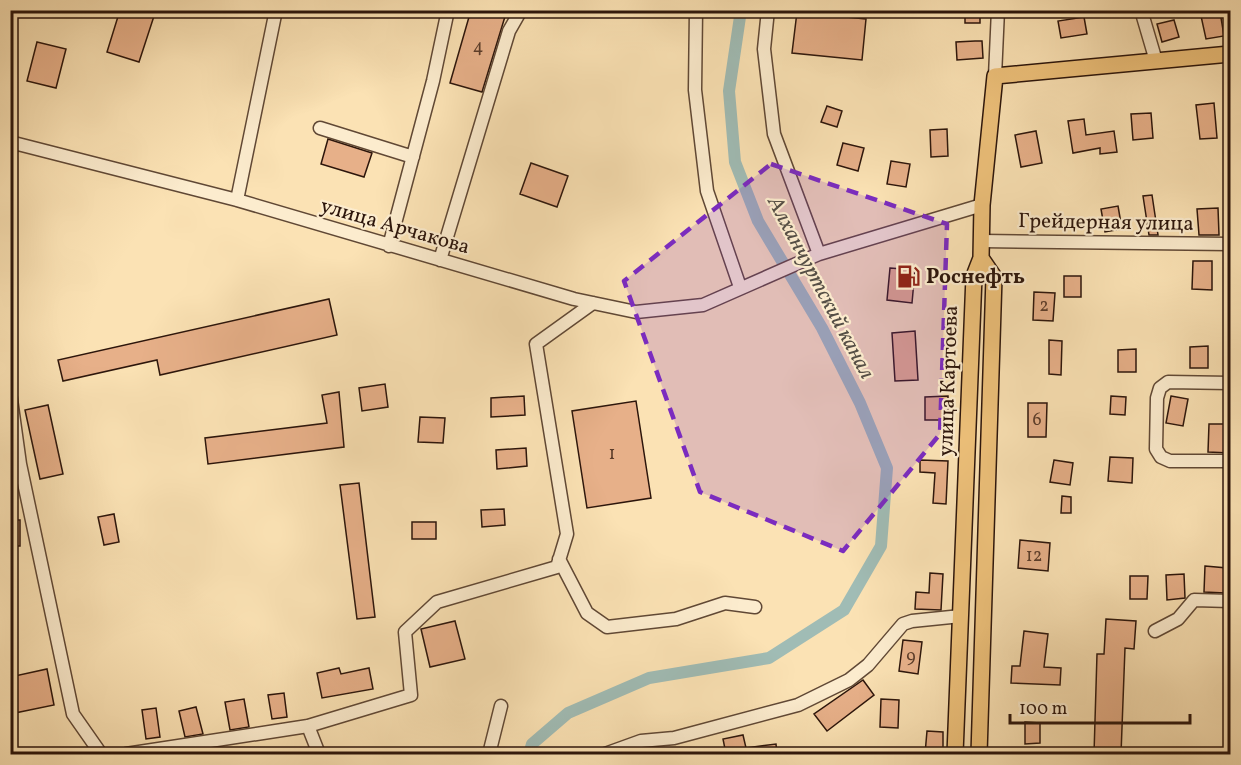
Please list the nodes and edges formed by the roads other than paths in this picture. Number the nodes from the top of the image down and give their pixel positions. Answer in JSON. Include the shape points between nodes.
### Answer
{"nodes":[{"id":1,"x":276,"y":10,"type":"edge"},
{"id":2,"x":448,"y":10,"type":"edge"},
{"id":3,"x":521,"y":10,"type":"edge"},
{"id":4,"x":696,"y":10,"type":"edge"},
{"id":5,"x":768,"y":10,"type":"edge"},
{"id":6,"x":998,"y":10,"type":"edge"},
{"id":7,"x":1141,"y":10,"type":"edge"},
{"id":8,"x":1230,"y":54,"type":"edge"},
{"id":9,"x":1156,"y":61,"type":"junction"},
{"id":10,"x":995,"y":76,"type":"junction"},
{"id":11,"x":320,"y":128,"type":"dead end"},
{"id":12,"x":11,"y":142,"type":"edge"},
{"id":13,"x":10,"y":157,"type":"edge"},
{"id":14,"x":413,"y":157,"type":"junction"},
{"id":15,"x":237,"y":200,"type":"junction"},
{"id":16,"x":982,"y":205,"type":"junction"},
{"id":17,"x":982,"y":241,"type":"junction"},
{"id":18,"x":1230,"y":244,"type":"edge"},
{"id":19,"x":389,"y":246,"type":"junction"},
{"id":20,"x":819,"y":254,"type":"junction"},
{"id":21,"x":981,"y":258,"type":"junction"},
{"id":22,"x":440,"y":260,"type":"junction"},
{"id":23,"x":740,"y":287,"type":"junction"},
{"id":24,"x":593,"y":303,"type":"junction"},
{"id":25,"x":1230,"y":383,"type":"edge"},
{"id":26,"x":10,"y":392,"type":"edge"},
{"id":27,"x":1230,"y":461,"type":"edge"},
{"id":28,"x":16,"y":465,"type":"edge"},
{"id":29,"x":559,"y":559,"type":"junction"},
{"id":30,"x":1230,"y":601,"type":"edge"},
{"id":31,"x":755,"y":607,"type":"dead end"},
{"id":32,"x":961,"y":616,"type":"junction"},
{"id":33,"x":1155,"y":631,"type":"dead end"},
{"id":34,"x":501,"y":706,"type":"dead end"},
{"id":35,"x":308,"y":726,"type":"junction"},
{"id":36,"x":101,"y":754,"type":"edge"},
{"id":37,"x":126,"y":754,"type":"edge"},
{"id":38,"x":319,"y":754,"type":"edge"},
{"id":39,"x":489,"y":754,"type":"edge"},
{"id":40,"x":605,"y":754,"type":"edge"},
{"id":41,"x":955,"y":754,"type":"edge"},
{"id":42,"x":979,"y":754,"type":"edge"}],
"edges":[{"from":1,"to":15,"type":"street"},
{"from":2,"to":14,"type":"street"},
{"from":3,"to":22,"type":"street","via":[[509,31]]},
{"from":4,"to":23,"type":"street","via":[[695,90],[707,191]]},
{"from":5,"to":20,"type":"street","via":[[764,49],[774,134]]},
{"from":6,"to":10,"type":"street"},
{"from":7,"to":9,"type":"street"},
{"from":8,"to":9,"type":"main road"},
{"from":9,"to":10,"type":"main road"},
{"from":10,"to":16,"type":"main road"},
{"from":11,"to":14,"type":"street"},
{"from":12,"to":13,"type":"street"},
{"from":12,"to":15,"type":"street","name":"улица Арчакова"},
{"from":14,"to":19,"type":"street"},
{"from":15,"to":19,"type":"street","name":"улица Арчакова"},
{"from":16,"to":17,"type":"main road"},
{"from":16,"to":20,"type":"street"},
{"from":17,"to":18,"type":"street","name":"Грейдерная улица"},
{"from":17,"to":21,"type":"main road"},
{"from":19,"to":22,"type":"street","name":"улица Арчакова"},
{"from":20,"to":23,"type":"street","name":"улица Арчакова"},
{"from":21,"to":32,"type":"main road","name":"улица Картоева","via":[[974,276]]},
{"from":21,"to":42,"type":"main road","name":"улица Картоева","via":[[994,277]]},
{"from":22,"to":24,"type":"street","name":"улица Арчакова"},
{"from":23,"to":24,"type":"street","name":"улица Арчакова","via":[[692,307],[636,312]]},
{"from":24,"to":29,"type":"street","via":[[536,344],[567,534]]},
{"from":25,"to":27,"type":"street","via":[[1168,382],[1160,388],[1156,449],[1170,461]]},
{"from":26,"to":28,"type":"street"},
{"from":28,"to":36,"type":"street","via":[[74,714]]},
{"from":29,"to":31,"type":"street","via":[[587,613],[607,627],[676,620],[724,603]]},
{"from":29,"to":35,"type":"street","via":[[557,567],[437,602],[405,632],[411,695]]},
{"from":30,"to":33,"type":"street","via":[[1194,600],[1178,619]]},
{"from":32,"to":40,"type":"street","via":[[903,624],[868,665],[849,680],[798,705],[674,738],[641,741]]},
{"from":32,"to":41,"type":"main road","name":"улица Картоева"},
{"from":34,"to":39,"type":"street"},
{"from":35,"to":37,"type":"street"},
{"from":35,"to":38,"type":"street"}]}
